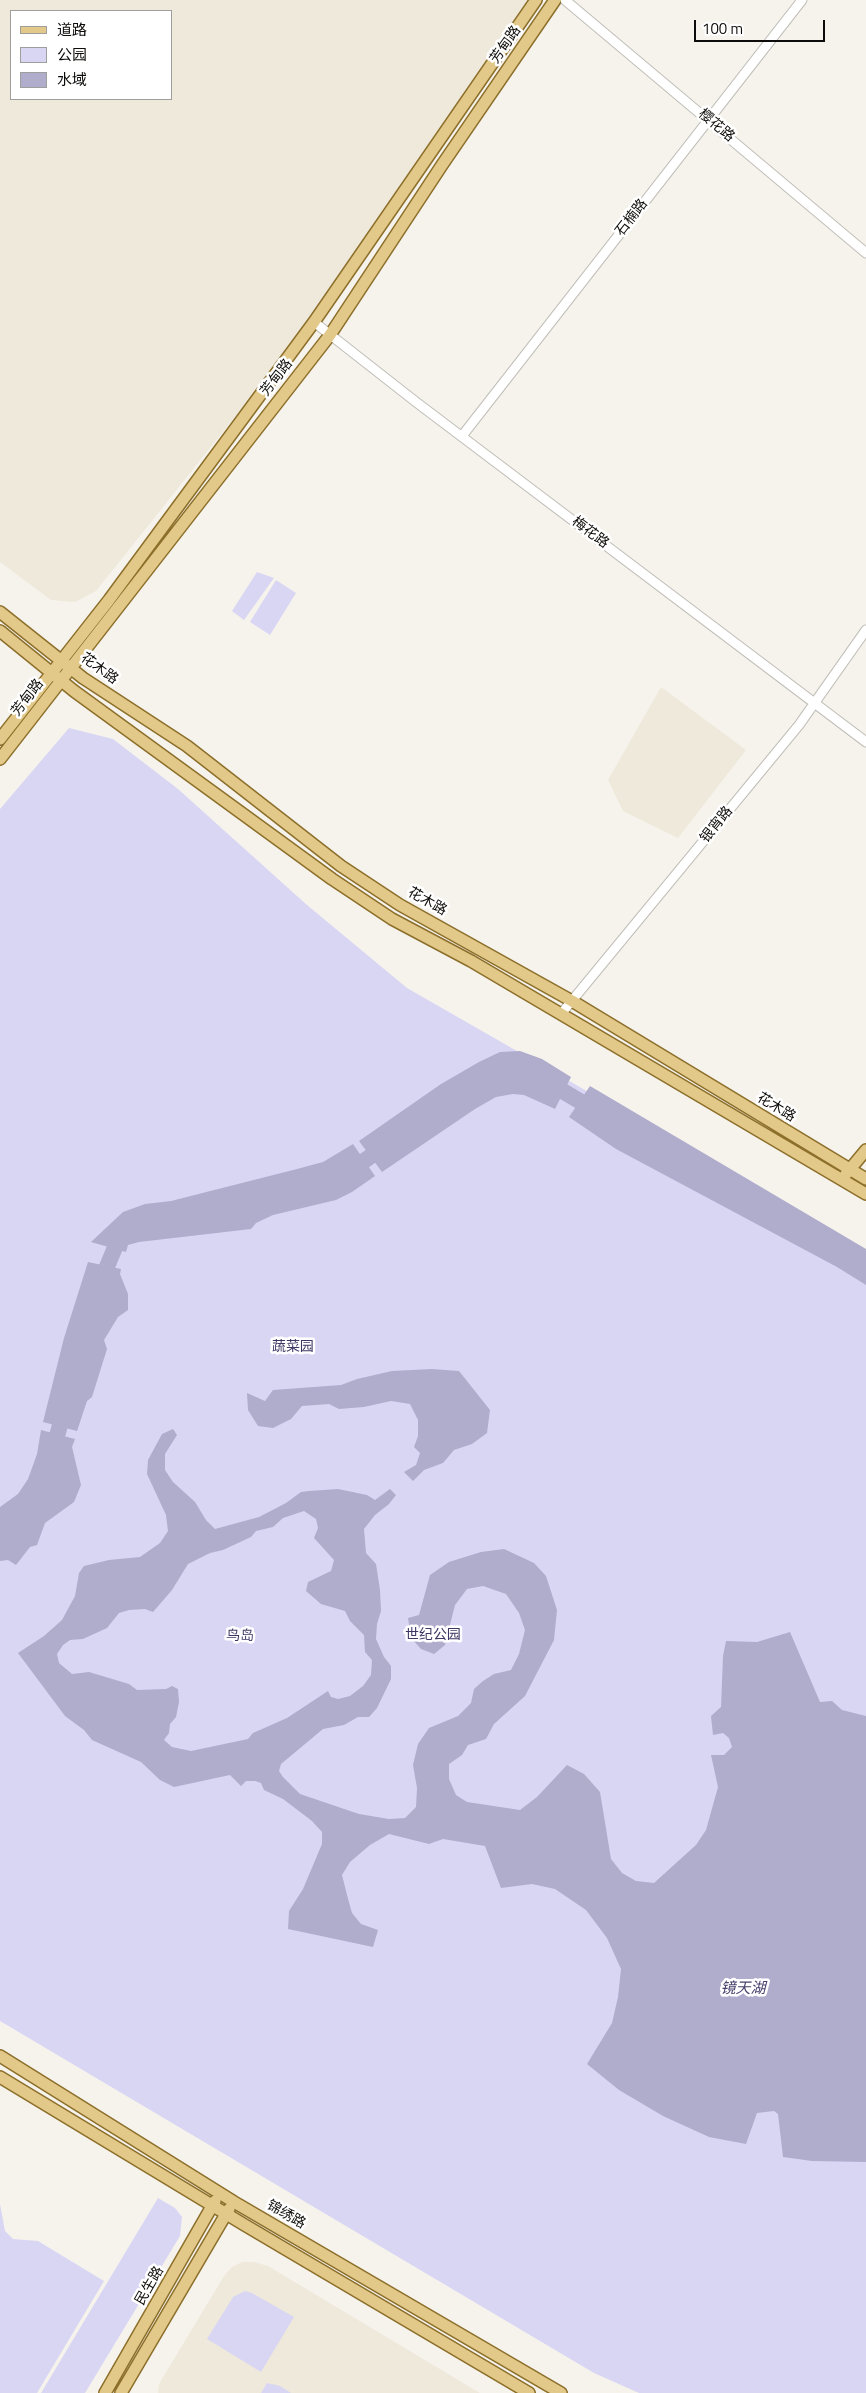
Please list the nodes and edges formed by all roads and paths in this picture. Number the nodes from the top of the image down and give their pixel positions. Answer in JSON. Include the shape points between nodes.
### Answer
{"nodes":[{"id":1,"x":536,"y":0,"type":"edge"},
{"id":2,"x":555,"y":0,"type":"edge"},
{"id":3,"x":565,"y":0,"type":"edge"},
{"id":4,"x":802,"y":0,"type":"edge"},
{"id":5,"x":708,"y":120,"type":"junction"},
{"id":6,"x":866,"y":253,"type":"edge"},
{"id":7,"x":314,"y":322,"type":"junction"},
{"id":8,"x":330,"y":335,"type":"junction"},
{"id":9,"x":462,"y":436,"type":"junction"},
{"id":10,"x":0,"y":612,"type":"edge"},
{"id":11,"x":866,"y":630,"type":"edge"},
{"id":12,"x":0,"y":631,"type":"edge"},
{"id":13,"x":62,"y":661,"type":"junction"},
{"id":14,"x":72,"y":668,"type":"junction"},
{"id":15,"x":57,"y":677,"type":"junction"},
{"id":16,"x":816,"y":704,"type":"junction"},
{"id":17,"x":0,"y":739,"type":"edge"},
{"id":18,"x":866,"y":742,"type":"edge"},
{"id":19,"x":0,"y":759,"type":"edge"},
{"id":20,"x":572,"y":1001,"type":"junction"},
{"id":21,"x":561,"y":1014,"type":"junction"},
{"id":22,"x":866,"y":1150,"type":"edge"},
{"id":23,"x":860,"y":1172,"type":"edge"},
{"id":24,"x":846,"y":1182,"type":"junction"},
{"id":25,"x":866,"y":1194,"type":"edge"},
{"id":26,"x":0,"y":2056,"type":"edge"},
{"id":27,"x":0,"y":2077,"type":"edge"},
{"id":28,"x":220,"y":2193,"type":"junction"},
{"id":29,"x":234,"y":2202,"type":"junction"},
{"id":30,"x":212,"y":2206,"type":"junction"},
{"id":31,"x":226,"y":2214,"type":"junction"},
{"id":32,"x":106,"y":2393,"type":"edge"},
{"id":33,"x":121,"y":2393,"type":"edge"},
{"id":34,"x":528,"y":2393,"type":"edge"},
{"id":35,"x":561,"y":2393,"type":"edge"}],
"edges":[{"from":1,"to":7,"type":"main road","name":"芳甸路"},
{"from":2,"to":8,"type":"main road","name":"芳甸路"},
{"from":3,"to":5,"type":"street","name":"樱花路"},
{"from":4,"to":5,"type":"street","name":"石楠路"},
{"from":5,"to":6,"type":"street","name":"樱花路"},
{"from":5,"to":9,"type":"street","name":"石楠路"},
{"from":7,"to":8,"type":"street","name":"梅花路"},
{"from":7,"to":13,"type":"main road","name":"芳甸路"},
{"from":8,"to":9,"type":"street","name":"梅花路"},
{"from":8,"to":14,"type":"main road","name":"芳甸路"},
{"from":9,"to":16,"type":"street","name":"梅花路"},
{"from":10,"to":13,"type":"main road","name":"花木路"},
{"from":11,"to":16,"type":"street","name":"银宵路"},
{"from":12,"to":15,"type":"main road","name":"花木路"},
{"from":13,"to":14,"type":"main road","name":"花木路"},
{"from":13,"to":15,"type":"main road","name":"芳甸路"},
{"from":14,"to":15,"type":"main road","name":"芳甸路"},
{"from":14,"to":20,"type":"main road","name":"花木路","via":[[187,746],[340,866],[400,905]]},
{"from":15,"to":17,"type":"main road","name":"芳甸路"},
{"from":15,"to":19,"type":"main road","name":"芳甸路"},
{"from":15,"to":21,"type":"main road","name":"花木路","via":[[332,879],[392,919]]},
{"from":16,"to":18,"type":"street","name":"梅花路"},
{"from":16,"to":20,"type":"street","name":"银宵路"},
{"from":20,"to":21,"type":"street","name":"银宵路"},
{"from":20,"to":23,"type":"main road","name":"花木路"},
{"from":21,"to":24,"type":"main road","name":"花木路"},
{"from":22,"to":23,"type":"main road"},
{"from":23,"to":24,"type":"main road"},
{"from":24,"to":25,"type":"main road","name":"花木路"},
{"from":26,"to":28,"type":"main road","name":"锦绣路"},
{"from":27,"to":30,"type":"main road"},
{"from":28,"to":29,"type":"main road","name":"锦绣路"},
{"from":28,"to":30,"type":"main road","name":"民生路"},
{"from":29,"to":31,"type":"main road"},
{"from":29,"to":35,"type":"main road","name":"锦绣路"},
{"from":30,"to":31,"type":"main road"},
{"from":30,"to":32,"type":"main road","name":"民生路"},
{"from":31,"to":33,"type":"main road"},
{"from":31,"to":34,"type":"main road"}]}
